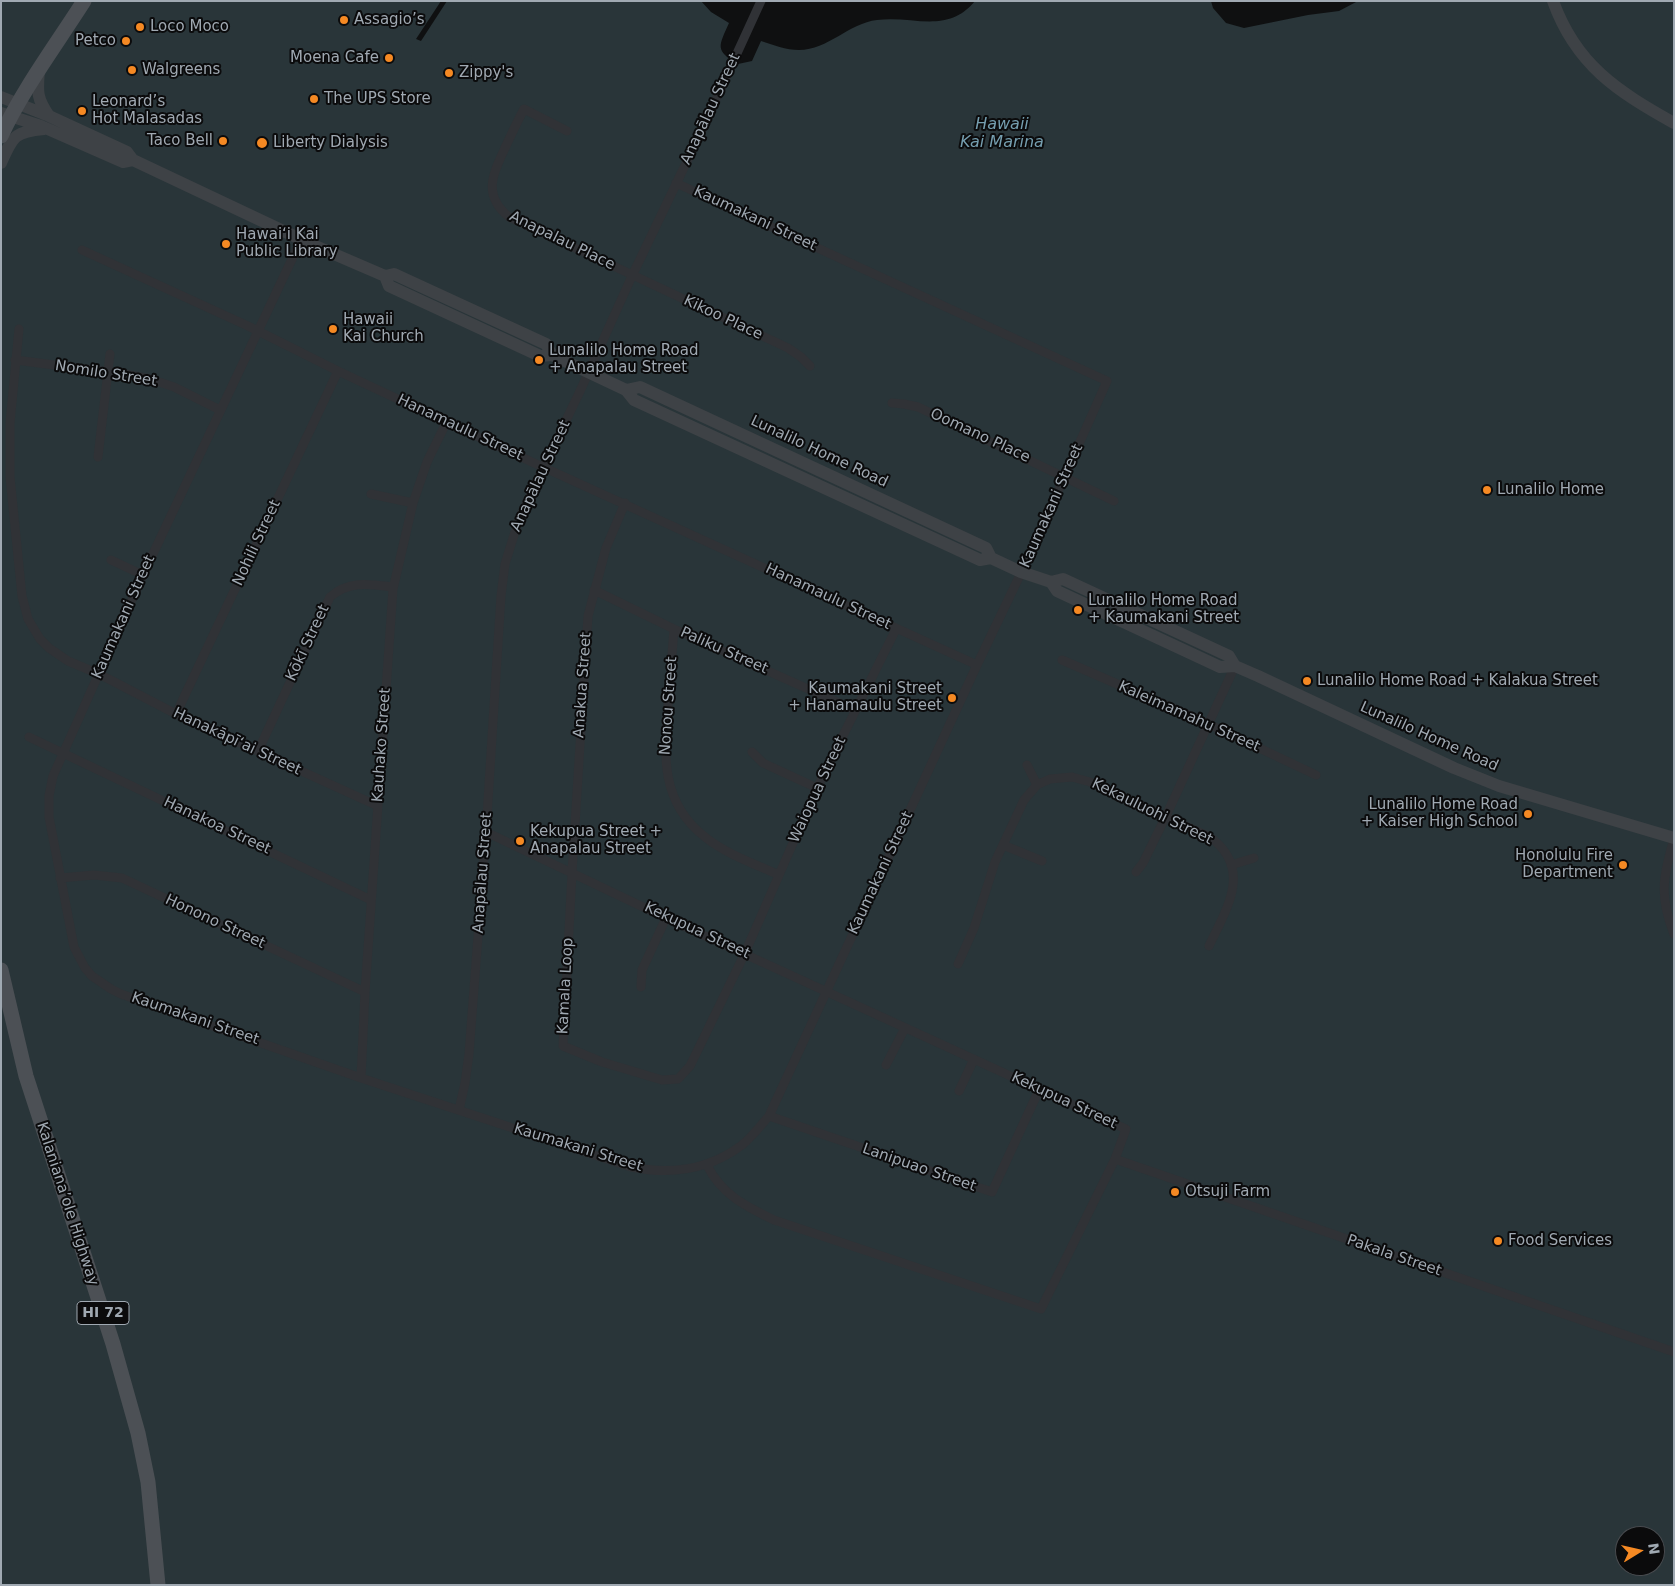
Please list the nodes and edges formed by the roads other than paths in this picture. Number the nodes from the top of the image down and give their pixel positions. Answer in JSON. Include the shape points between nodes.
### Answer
{"nodes":[{"id":1,"x":84,"y":1,"type":"edge"},
{"id":2,"x":761,"y":1,"type":"edge"},
{"id":3,"x":1553,"y":1,"type":"edge"},
{"id":4,"x":39,"y":71,"type":"junction"},
{"id":5,"x":1,"y":98,"type":"edge"},
{"id":6,"x":10,"y":111,"type":"edge"},
{"id":7,"x":48,"y":122,"type":"junction"},
{"id":8,"x":1674,"y":123,"type":"edge"},
{"id":9,"x":567,"y":131,"type":"dead end"},
{"id":10,"x":1,"y":136,"type":"edge"},
{"id":11,"x":1,"y":163,"type":"edge"},
{"id":12,"x":676,"y":183,"type":"junction"},
{"id":13,"x":301,"y":240,"type":"junction"},
{"id":14,"x":82,"y":250,"type":"dead end"},
{"id":15,"x":632,"y":276,"type":"junction"},
{"id":16,"x":19,"y":329,"type":"dead end"},
{"id":17,"x":258,"y":331,"type":"junction"},
{"id":18,"x":110,"y":354,"type":"dead end"},
{"id":19,"x":15,"y":360,"type":"junction"},
{"id":20,"x":810,"y":366,"type":"dead end"},
{"id":21,"x":338,"y":371,"type":"junction"},
{"id":22,"x":107,"y":372,"type":"junction"},
{"id":23,"x":589,"y":372,"type":"junction"},
{"id":24,"x":892,"y":403,"type":"dead end"},
{"id":25,"x":220,"y":410,"type":"junction"},
{"id":26,"x":447,"y":421,"type":"junction"},
{"id":27,"x":98,"y":456,"type":"dead end"},
{"id":28,"x":544,"y":467,"type":"junction"},
{"id":29,"x":1066,"y":477,"type":"junction"},
{"id":30,"x":371,"y":494,"type":"dead end"},
{"id":31,"x":1114,"y":501,"type":"dead end"},
{"id":32,"x":625,"y":503,"type":"junction"},
{"id":33,"x":413,"y":504,"type":"junction"},
{"id":34,"x":111,"y":560,"type":"dead end"},
{"id":35,"x":1022,"y":572,"type":"junction"},
{"id":36,"x":143,"y":574,"type":"junction"},
{"id":37,"x":393,"y":587,"type":"junction"},
{"id":38,"x":594,"y":590,"type":"junction"},
{"id":39,"x":674,"y":629,"type":"junction"},
{"id":40,"x":896,"y":629,"type":"junction"},
{"id":41,"x":1062,"y":660,"type":"dead end"},
{"id":42,"x":976,"y":665,"type":"junction"},
{"id":43,"x":1235,"y":666,"type":"junction"},
{"id":44,"x":99,"y":674,"type":"junction"},
{"id":45,"x":855,"y":710,"type":"junction"},
{"id":46,"x":176,"y":714,"type":"junction"},
{"id":47,"x":1209,"y":724,"type":"junction"},
{"id":48,"x":29,"y":737,"type":"dead end"},
{"id":49,"x":258,"y":751,"type":"junction"},
{"id":50,"x":752,"y":752,"type":"dead end"},
{"id":51,"x":62,"y":753,"type":"junction"},
{"id":52,"x":1027,"y":764,"type":"dead end"},
{"id":53,"x":1316,"y":775,"type":"dead end"},
{"id":54,"x":1038,"y":785,"type":"junction"},
{"id":55,"x":817,"y":788,"type":"junction"},
{"id":56,"x":378,"y":806,"type":"junction"},
{"id":57,"x":1166,"y":816,"type":"junction"},
{"id":58,"x":486,"y":832,"type":"junction"},
{"id":59,"x":1674,"y":838,"type":"edge"},
{"id":60,"x":1004,"y":845,"type":"junction"},
{"id":61,"x":1254,"y":858,"type":"dead end"},
{"id":62,"x":1042,"y":861,"type":"dead end"},
{"id":63,"x":1231,"y":864,"type":"junction"},
{"id":64,"x":1136,"y":872,"type":"dead end"},
{"id":65,"x":572,"y":873,"type":"junction"},
{"id":66,"x":779,"y":875,"type":"junction"},
{"id":67,"x":60,"y":878,"type":"junction"},
{"id":68,"x":371,"y":900,"type":"junction"},
{"id":69,"x":1670,"y":916,"type":"edge"},
{"id":70,"x":666,"y":918,"type":"junction"},
{"id":71,"x":1674,"y":934,"type":"edge"},
{"id":72,"x":1209,"y":946,"type":"dead end"},
{"id":73,"x":745,"y":953,"type":"junction"},
{"id":74,"x":958,"y":964,"type":"dead end"},
{"id":75,"x":1,"y":970,"type":"edge"},
{"id":76,"x":641,"y":987,"type":"dead end"},
{"id":77,"x":826,"y":991,"type":"junction"},
{"id":78,"x":365,"y":992,"type":"junction"},
{"id":79,"x":905,"y":1028,"type":"junction"},
{"id":80,"x":974,"y":1059,"type":"junction"},
{"id":81,"x":886,"y":1065,"type":"dead end"},
{"id":82,"x":361,"y":1078,"type":"junction"},
{"id":83,"x":1039,"y":1090,"type":"junction"},
{"id":84,"x":959,"y":1091,"type":"dead end"},
{"id":85,"x":459,"y":1110,"type":"junction"},
{"id":86,"x":769,"y":1116,"type":"junction"},
{"id":87,"x":1114,"y":1159,"type":"junction"},
{"id":88,"x":707,"y":1165,"type":"junction"},
{"id":89,"x":1674,"y":1352,"type":"edge"},
{"id":90,"x":158,"y":1585,"type":"edge"}],
"edges":[{"from":1,"to":4,"type":"main road"},
{"from":2,"to":12,"type":"street","name":"Anapālau Street"},
{"from":3,"to":8,"type":"main road","via":[[1570,37],[1593,67],[1627,96]]},
{"from":4,"to":6,"type":"main road"},
{"from":4,"to":7,"type":"main road","via":[[38,94]]},
{"from":5,"to":6,"type":"main road","name":"Lunalilo Home Road"},
{"from":6,"to":7,"type":"main road","name":"Lunalilo Home Road"},
{"from":6,"to":10,"type":"main road"},
{"from":7,"to":11,"type":"main road","via":[[18,135]]},
{"from":7,"to":13,"type":"main road","name":"Lunalilo Home Road","via":[[127,152],[133,160]]},
{"from":9,"to":15,"type":"street","name":"Anapalau Place","via":[[524,109],[493,173],[492,188],[496,201],[510,217]]},
{"from":12,"to":15,"type":"street","name":"Anapālau Street"},
{"from":12,"to":29,"type":"street","name":"Kaumakani Street","via":[[1108,381]]},
{"from":13,"to":17,"type":"street","name":"Kaumakani Street"},
{"from":13,"to":23,"type":"main road","name":"Lunalilo Home Road","via":[[385,276],[394,274],[546,344],[552,355]]},
{"from":14,"to":17,"type":"street","name":"Hanamaulu Street"},
{"from":15,"to":20,"type":"street","name":"Kikoo Place","via":[[788,348]]},
{"from":15,"to":23,"type":"street","name":"Anapālau Street"},
{"from":16,"to":19,"type":"street","name":"Hanakāpī‘ai Street"},
{"from":17,"to":21,"type":"street","name":"Hanamaulu Street"},
{"from":17,"to":25,"type":"street","name":"Kaumakani Street"},
{"from":18,"to":22,"type":"street"},
{"from":19,"to":22,"type":"street","name":"Nomilo Street"},
{"from":19,"to":44,"type":"street","name":"Hanakāpī‘ai Street","via":[[10,477],[24,606],[34,629],[48,648]]},
{"from":21,"to":26,"type":"street","name":"Hanamaulu Street"},
{"from":21,"to":46,"type":"street","name":"Nohili Street"},
{"from":22,"to":25,"type":"street","name":"Nomilo Street","via":[[162,382]]},
{"from":22,"to":27,"type":"street"},
{"from":23,"to":28,"type":"street","name":"Anapālau Street"},
{"from":23,"to":35,"type":"main road","name":"Lunalilo Home Road","via":[[626,390],[640,387],[986,548],[991,558]]},
{"from":24,"to":29,"type":"street","name":"Oomano Place","via":[[918,407]]},
{"from":25,"to":36,"type":"street","name":"Kaumakani Street"},
{"from":26,"to":28,"type":"street","name":"Hanamaulu Street"},
{"from":26,"to":33,"type":"street","name":"Kauhako Street","via":[[427,462]]},
{"from":28,"to":32,"type":"street","name":"Hanamaulu Street"},
{"from":28,"to":58,"type":"street","name":"Anapālau Street","via":[[518,519],[505,564]]},
{"from":29,"to":31,"type":"street","name":"Oomano Place"},
{"from":29,"to":35,"type":"street","name":"Kaumakani Street"},
{"from":30,"to":33,"type":"street"},
{"from":32,"to":38,"type":"street","name":"Anakua Street","via":[[606,548]]},
{"from":32,"to":40,"type":"street","name":"Hanamaulu Street"},
{"from":33,"to":37,"type":"street","name":"Kauhako Street"},
{"from":34,"to":36,"type":"street"},
{"from":35,"to":42,"type":"street","name":"Kaumakani Street"},
{"from":35,"to":43,"type":"main road","name":"Lunalilo Home Road","via":[[1051,582],[1058,591],[1220,667]]},
{"from":36,"to":44,"type":"street","name":"Kaumakani Street"},
{"from":37,"to":49,"type":"street","name":"Kōkī Street","via":[[358,584],[330,596]]},
{"from":37,"to":56,"type":"street","name":"Kauhako Street"},
{"from":38,"to":39,"type":"street","name":"Paliku Street"},
{"from":38,"to":65,"type":"street","name":"Anakua Street","via":[[588,616]]},
{"from":39,"to":45,"type":"street","name":"Paliku Street"},
{"from":39,"to":66,"type":"street","name":"Nonou Street","via":[[665,750],[672,793],[685,816],[703,835],[725,850]]},
{"from":40,"to":42,"type":"street","name":"Hanamaulu Street"},
{"from":40,"to":45,"type":"street","name":"Waiopua Street"},
{"from":41,"to":47,"type":"street","name":"Kaleimamahu Street"},
{"from":42,"to":77,"type":"street","name":"Kaumakani Street"},
{"from":43,"to":47,"type":"street"},
{"from":43,"to":59,"type":"main road","name":"Lunalilo Home Road","via":[[1463,772],[1499,786]]},
{"from":44,"to":46,"type":"street","name":"Hanakāpī‘ai Street"},
{"from":44,"to":51,"type":"street","name":"Kaumakani Street"},
{"from":45,"to":55,"type":"street","name":"Waiopua Street"},
{"from":46,"to":49,"type":"street","name":"Hanakāpī‘ai Street"},
{"from":47,"to":53,"type":"street","name":"Kaleimamahu Street"},
{"from":47,"to":57,"type":"street"},
{"from":48,"to":51,"type":"street","name":"Hanakoa Street"},
{"from":49,"to":56,"type":"street","name":"Hanakāpī‘ai Street"},
{"from":50,"to":55,"type":"street","via":[[763,763]]},
{"from":51,"to":67,"type":"street","name":"Kaumakani Street","via":[[48,803]]},
{"from":51,"to":68,"type":"street","name":"Hanakoa Street"},
{"from":52,"to":54,"type":"street"},
{"from":54,"to":57,"type":"street","name":"Kekauluohi Street","via":[[1059,777],[1081,779]]},
{"from":54,"to":60,"type":"street","via":[[1024,800]]},
{"from":55,"to":66,"type":"street","name":"Waiopua Street"},
{"from":56,"to":68,"type":"street","name":"Kauhako Street"},
{"from":57,"to":63,"type":"street","name":"Kekauluohi Street","via":[[1210,837],[1222,848]]},
{"from":57,"to":64,"type":"street"},
{"from":58,"to":65,"type":"street","name":"Kekupua Street"},
{"from":58,"to":85,"type":"street","name":"Anapālau Street","via":[[469,1054]]},
{"from":59,"to":69,"type":"street","via":[[1664,884],[1664,904]]},
{"from":60,"to":62,"type":"street"},
{"from":60,"to":74,"type":"street"},
{"from":61,"to":63,"type":"street"},
{"from":63,"to":72,"type":"street","via":[[1234,877],[1232,893]]},
{"from":65,"to":70,"type":"street","name":"Kekupua Street"},
{"from":65,"to":73,"type":"street","name":"Kamala Loop","via":[[563,1046],[662,1080],[678,1079],[690,1066]]},
{"from":66,"to":73,"type":"street","name":"Waiopua Street"},
{"from":67,"to":78,"type":"street","name":"Honono Street","via":[[94,875],[122,878]]},
{"from":67,"to":82,"type":"street","name":"Kaumakani Street","via":[[74,948],[84,968],[101,984],[121,994]]},
{"from":68,"to":78,"type":"street","name":"Kauhako Street"},
{"from":69,"to":71,"type":"street"},
{"from":70,"to":73,"type":"street","name":"Kekupua Street"},
{"from":70,"to":76,"type":"street","via":[[642,970]]},
{"from":73,"to":77,"type":"street","name":"Kekupua Street"},
{"from":75,"to":90,"type":"main road","name":"Kalaniana’ole Highway","number":"HI 72","via":[[26,1076],[138,1433],[148,1482]]},
{"from":77,"to":79,"type":"street","name":"Kekupua Street"},
{"from":77,"to":86,"type":"street","name":"Kaumakani Street"},
{"from":78,"to":82,"type":"street","name":"Kauhako Street"},
{"from":79,"to":80,"type":"street","name":"Kekupua Street"},
{"from":79,"to":81,"type":"street"},
{"from":80,"to":83,"type":"street","name":"Kekupua Street"},
{"from":80,"to":84,"type":"street"},
{"from":82,"to":85,"type":"street","name":"Kaumakani Street"},
{"from":83,"to":86,"type":"street","name":"Lanipuao Street","via":[[992,1192]]},
{"from":83,"to":87,"type":"street","name":"Kekupua Street","via":[[1126,1129]]},
{"from":85,"to":88,"type":"street","name":"Kaumakani Street","via":[[631,1168],[690,1170]]},
{"from":86,"to":88,"type":"street","name":"Kaumakani Street","via":[[743,1145]]},
{"from":87,"to":88,"type":"street","name":"Kekupua Street","via":[[1041,1310],[774,1220],[732,1196],[714,1178]]},
{"from":87,"to":89,"type":"street","name":"Pakala Street"}]}
